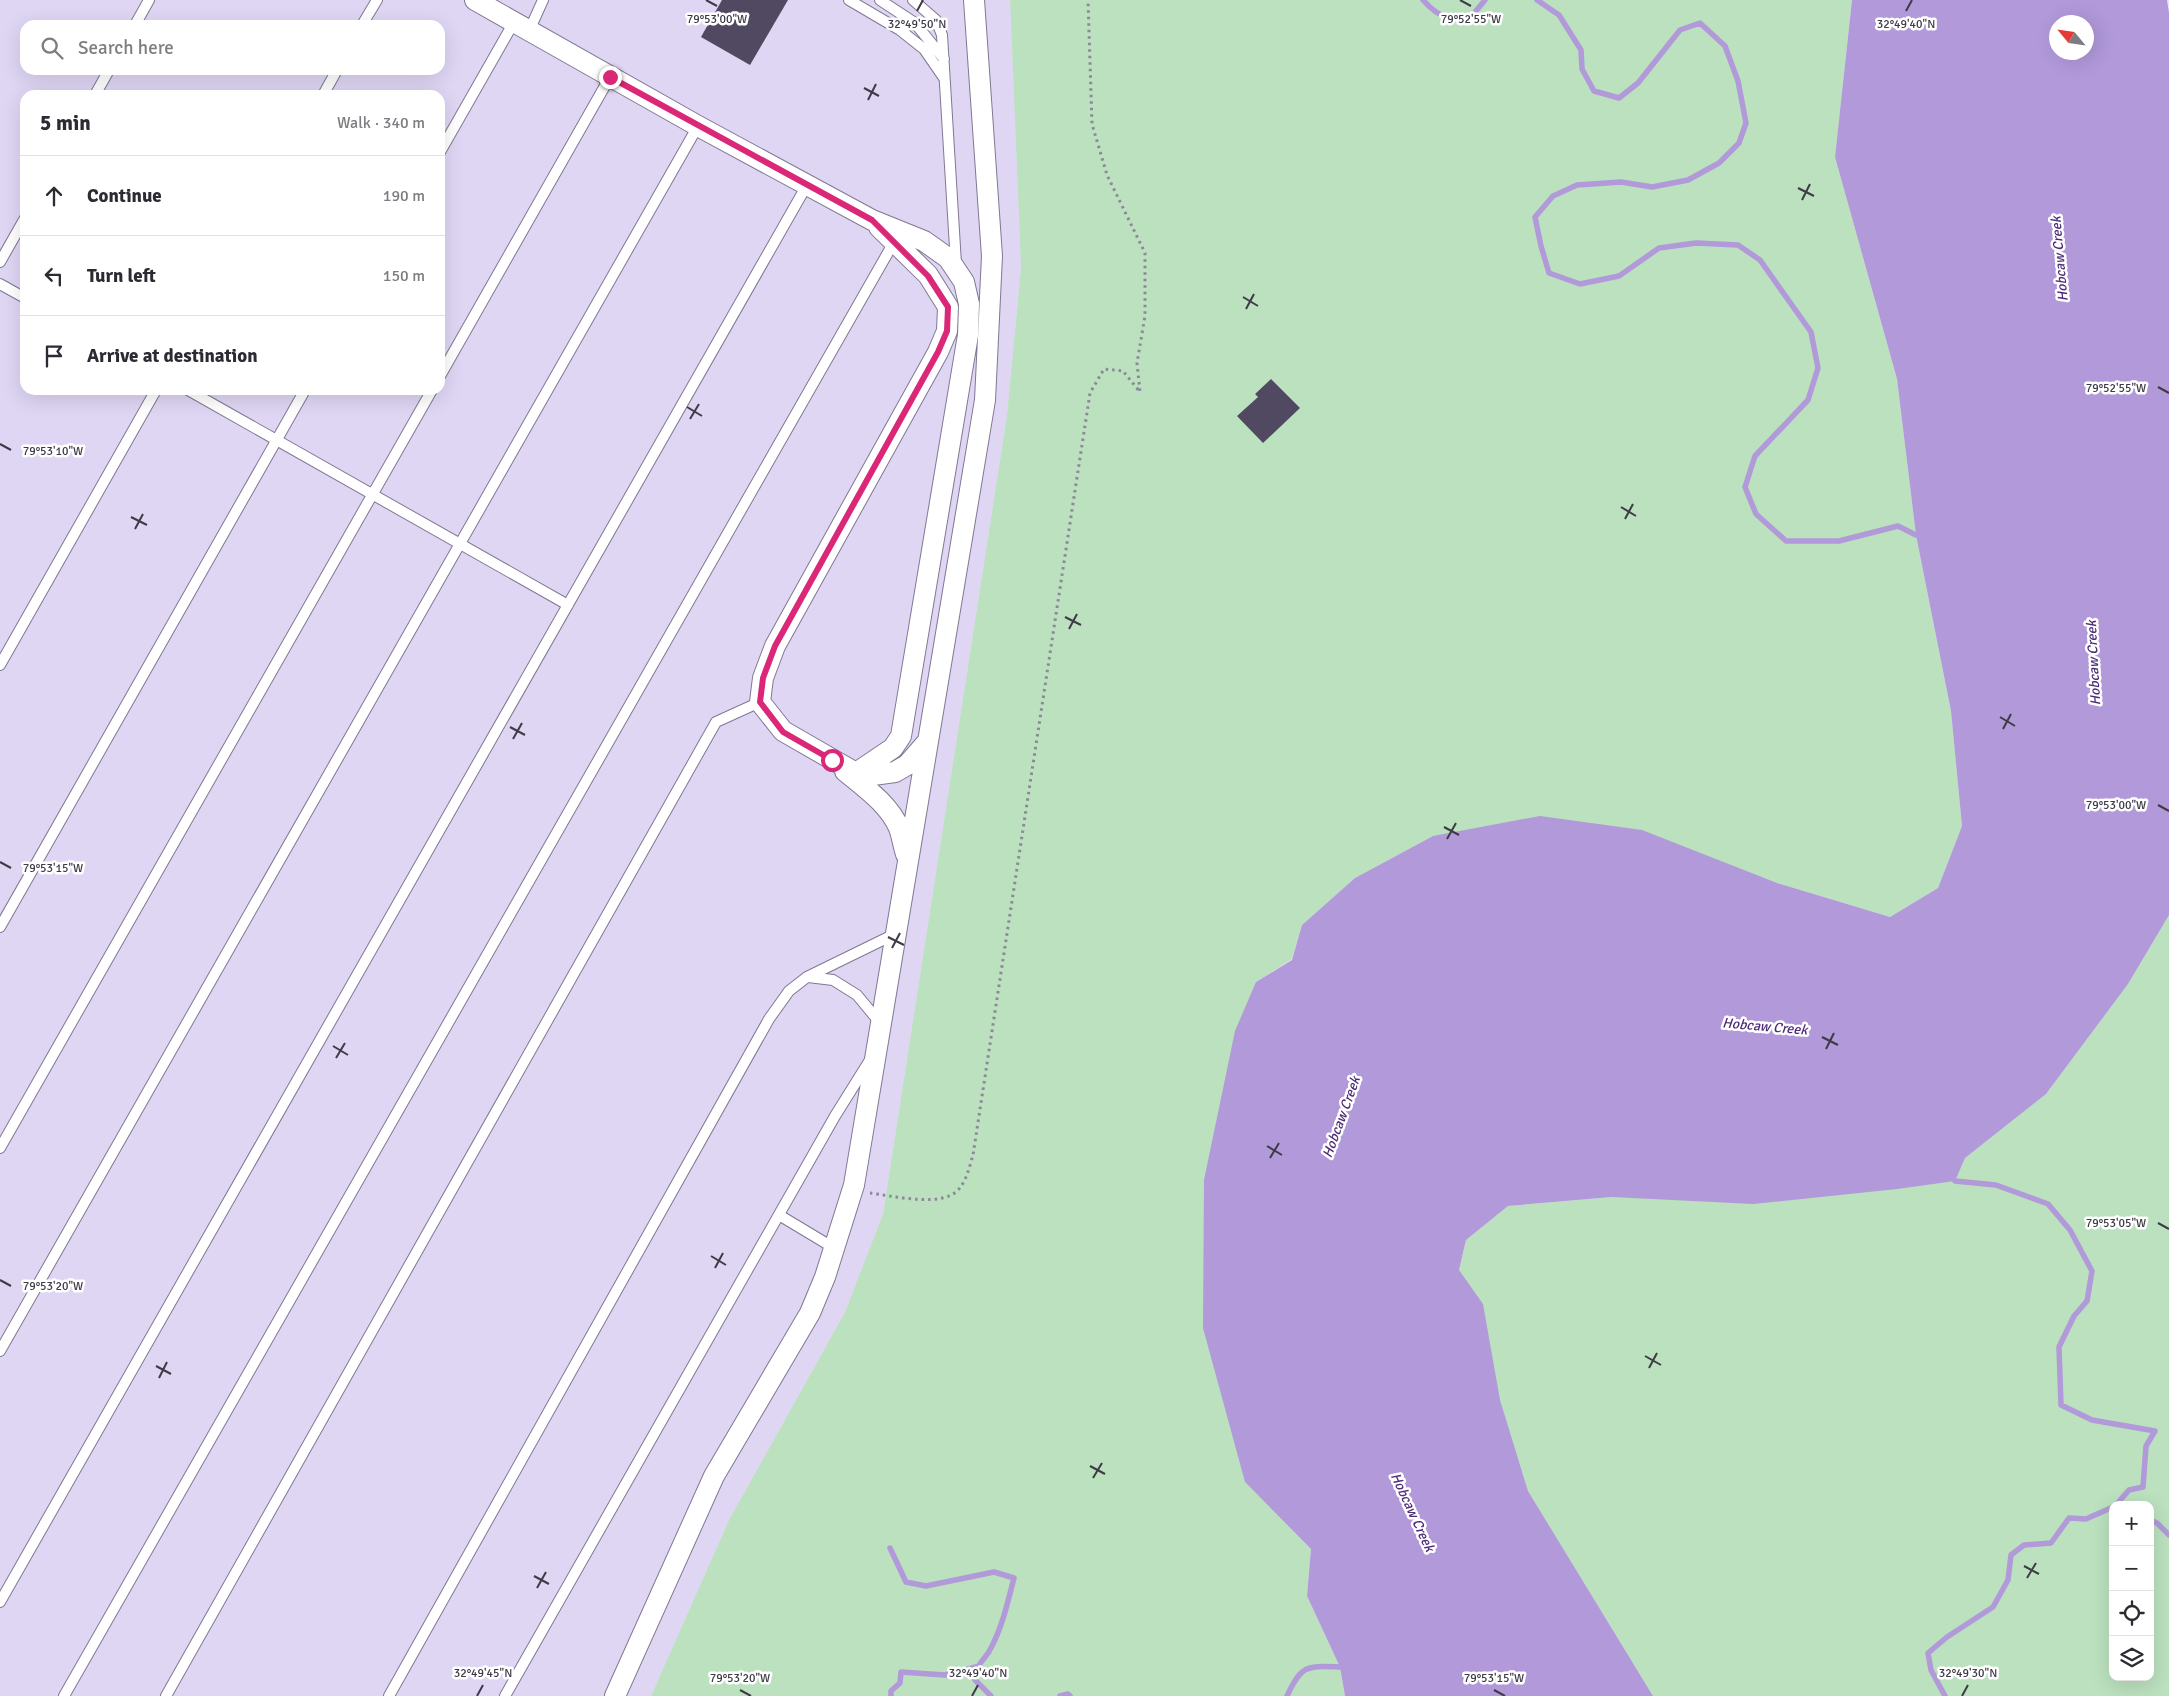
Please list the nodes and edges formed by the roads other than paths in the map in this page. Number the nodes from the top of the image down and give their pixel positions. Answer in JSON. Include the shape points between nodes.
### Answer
{"nodes":[{"id":1,"x":149,"y":0,"type":"edge"},
{"id":2,"x":377,"y":0,"type":"edge"},
{"id":3,"x":474,"y":0,"type":"edge"},
{"id":4,"x":543,"y":0,"type":"edge"},
{"id":5,"x":849,"y":0,"type":"edge"},
{"id":6,"x":880,"y":0,"type":"edge"},
{"id":7,"x":913,"y":0,"type":"edge"},
{"id":8,"x":974,"y":0,"type":"edge"},
{"id":9,"x":138,"y":20,"type":"edge"},
{"id":10,"x":365,"y":20,"type":"edge"},
{"id":11,"x":521,"y":27,"type":"junction"},
{"id":12,"x":944,"y":59,"type":"junction"},
{"id":13,"x":106,"y":75,"type":"edge"},
{"id":14,"x":334,"y":75,"type":"edge"},
{"id":15,"x":610,"y":77,"type":"junction"},
{"id":16,"x":945,"y":79,"type":"junction"},
{"id":17,"x":98,"y":90,"type":"edge"},
{"id":18,"x":326,"y":90,"type":"edge"},
{"id":19,"x":698,"y":126,"type":"junction"},
{"id":20,"x":445,"y":144,"type":"edge"},
{"id":21,"x":807,"y":185,"type":"junction"},
{"id":22,"x":872,"y":220,"type":"junction"},
{"id":23,"x":20,"y":227,"type":"edge"},
{"id":24,"x":894,"y":242,"type":"junction"},
{"id":25,"x":0,"y":262,"type":"edge"},
{"id":26,"x":956,"y":270,"type":"junction"},
{"id":27,"x":0,"y":284,"type":"edge"},
{"id":28,"x":20,"y":295,"type":"edge"},
{"id":29,"x":445,"y":367,"type":"edge"},
{"id":30,"x":153,"y":395,"type":"edge"},
{"id":31,"x":197,"y":395,"type":"edge"},
{"id":32,"x":302,"y":395,"type":"edge"},
{"id":33,"x":429,"y":395,"type":"edge"},
{"id":34,"x":276,"y":440,"type":"junction"},
{"id":35,"x":373,"y":494,"type":"junction"},
{"id":36,"x":460,"y":544,"type":"junction"},
{"id":37,"x":568,"y":605,"type":"junction"},
{"id":38,"x":0,"y":665,"type":"edge"},
{"id":39,"x":760,"y":702,"type":"junction"},
{"id":40,"x":928,"y":741,"type":"junction"},
{"id":41,"x":832,"y":760,"type":"junction"},
{"id":42,"x":856,"y":773,"type":"junction"},
{"id":43,"x":908,"y":863,"type":"junction"},
{"id":44,"x":0,"y":927,"type":"edge"},
{"id":45,"x":896,"y":933,"type":"junction"},
{"id":46,"x":807,"y":977,"type":"junction"},
{"id":47,"x":881,"y":1024,"type":"junction"},
{"id":48,"x":877,"y":1048,"type":"junction"},
{"id":49,"x":0,"y":1148,"type":"edge"},
{"id":50,"x":779,"y":1215,"type":"junction"},
{"id":51,"x":834,"y":1248,"type":"junction"},
{"id":52,"x":0,"y":1352,"type":"edge"},
{"id":53,"x":0,"y":1602,"type":"edge"},
{"id":54,"x":64,"y":1696,"type":"edge"},
{"id":55,"x":166,"y":1696,"type":"edge"},
{"id":56,"x":389,"y":1696,"type":"edge"},
{"id":57,"x":506,"y":1696,"type":"edge"},
{"id":58,"x":615,"y":1696,"type":"edge"}],
"edges":[{"from":1,"to":9,"type":"lane"},
{"from":2,"to":10,"type":"lane"},
{"from":3,"to":11,"type":"street"},
{"from":4,"to":11,"type":"lane"},
{"from":5,"to":16,"type":"lane","via":[[900,30],[924,49]]},
{"from":6,"to":12,"type":"lane","via":[[915,23]]},
{"from":7,"to":12,"type":"lane","via":[[936,20],[942,35]]},
{"from":8,"to":40,"type":"street","via":[[992,256],[985,400]]},
{"from":11,"to":15,"type":"street"},
{"from":11,"to":20,"type":"lane"},
{"from":12,"to":16,"type":"lane"},
{"from":13,"to":17,"type":"lane"},
{"from":14,"to":18,"type":"lane"},
{"from":15,"to":19,"type":"street"},
{"from":15,"to":29,"type":"lane"},
{"from":16,"to":26,"type":"lane"},
{"from":19,"to":21,"type":"street"},
{"from":19,"to":36,"type":"lane"},
{"from":21,"to":22,"type":"street"},
{"from":21,"to":37,"type":"lane"},
{"from":22,"to":24,"type":"street"},
{"from":22,"to":26,"type":"street","via":[[924,241],[948,258]]},
{"from":23,"to":25,"type":"lane"},
{"from":24,"to":39,"type":"street","via":[[928,276],[948,307],[947,331],[775,646],[763,678]]},
{"from":24,"to":54,"type":"lane"},
{"from":26,"to":42,"type":"street","via":[[964,282],[969,304],[968,335],[901,736],[894,748]]},
{"from":27,"to":28,"type":"lane"},
{"from":30,"to":38,"type":"lane"},
{"from":31,"to":34,"type":"lane"},
{"from":32,"to":34,"type":"lane"},
{"from":33,"to":35,"type":"lane"},
{"from":34,"to":35,"type":"lane"},
{"from":34,"to":44,"type":"lane"},
{"from":35,"to":36,"type":"lane"},
{"from":35,"to":49,"type":"lane"},
{"from":36,"to":37,"type":"lane"},
{"from":36,"to":52,"type":"lane"},
{"from":37,"to":53,"type":"lane"},
{"from":39,"to":41,"type":"street","via":[[783,732]]},
{"from":39,"to":55,"type":"lane","via":[[716,722]]},
{"from":40,"to":42,"type":"street","via":[[907,765],[895,772]]},
{"from":40,"to":43,"type":"street"},
{"from":41,"to":42,"type":"street"},
{"from":41,"to":43,"type":"street","via":[[894,818]]},
{"from":43,"to":45,"type":"street"},
{"from":45,"to":46,"type":"lane"},
{"from":45,"to":47,"type":"street"},
{"from":46,"to":47,"type":"lane","via":[[833,980],[843,986],[857,995]]},
{"from":46,"to":56,"type":"lane","via":[[789,991],[769,1019]]},
{"from":47,"to":48,"type":"street"},
{"from":48,"to":50,"type":"lane"},
{"from":48,"to":51,"type":"street","via":[[852,1191]]},
{"from":50,"to":51,"type":"lane"},
{"from":50,"to":57,"type":"lane"},
{"from":51,"to":58,"type":"street","via":[[810,1313],[714,1476]]}]}
